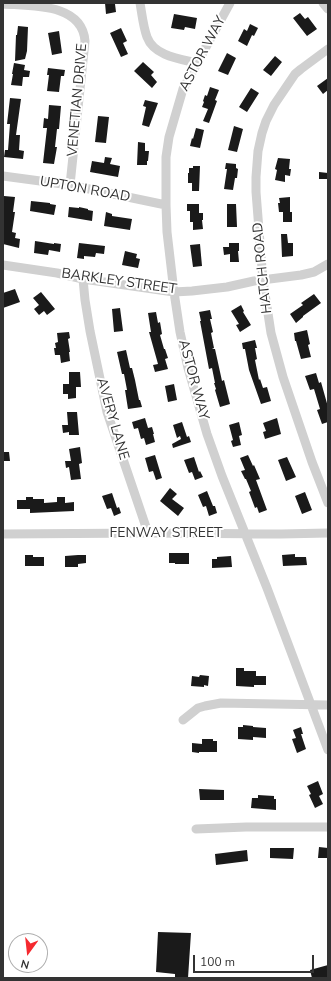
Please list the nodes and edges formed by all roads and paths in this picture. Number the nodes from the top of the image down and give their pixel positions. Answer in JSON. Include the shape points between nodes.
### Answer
{"nodes":[{"id":1,"x":140,"y":3,"type":"edge"},
{"id":2,"x":230,"y":3,"type":"edge"},
{"id":3,"x":323,"y":3,"type":"edge"},
{"id":4,"x":3,"y":4,"type":"edge"},
{"id":5,"x":328,"y":9,"type":"edge"},
{"id":6,"x":328,"y":49,"type":"edge"},
{"id":7,"x":197,"y":62,"type":"junction"},
{"id":8,"x":3,"y":176,"type":"edge"},
{"id":9,"x":70,"y":185,"type":"junction"},
{"id":10,"x":166,"y":205,"type":"junction"},
{"id":11,"x":328,"y":264,"type":"edge"},
{"id":12,"x":3,"y":265,"type":"edge"},
{"id":13,"x":83,"y":279,"type":"junction"},
{"id":14,"x":263,"y":281,"type":"junction"},
{"id":15,"x":174,"y":292,"type":"junction"},
{"id":16,"x":328,"y":502,"type":"edge"},
{"id":17,"x":148,"y":533,"type":"junction"},
{"id":18,"x":328,"y":533,"type":"edge"},
{"id":19,"x":3,"y":534,"type":"edge"},
{"id":20,"x":245,"y":534,"type":"junction"},
{"id":21,"x":311,"y":705,"type":"junction"},
{"id":22,"x":328,"y":705,"type":"edge"},
{"id":23,"x":183,"y":720,"type":"dead end"},
{"id":24,"x":328,"y":750,"type":"edge"},
{"id":25,"x":328,"y":827,"type":"edge"},
{"id":26,"x":196,"y":829,"type":"dead end"}],
"edges":[{"from":1,"to":7,"type":"street","via":[[147,37],[152,45],[160,52],[178,59]]},
{"from":2,"to":7,"type":"street","name":"ASTOR WAY"},
{"from":3,"to":5,"type":"street"},
{"from":4,"to":9,"type":"street","name":"VENETIAN DRIVE","via":[[56,10],[72,18],[82,29],[84,42]]},
{"from":6,"to":14,"type":"street","name":"HATCH ROAD","via":[[295,74],[274,105],[262,133],[258,151],[256,192]]},
{"from":7,"to":10,"type":"street","name":"ASTOR WAY","via":[[183,89],[168,136]]},
{"from":8,"to":9,"type":"street","name":"UPTON ROAD"},
{"from":9,"to":10,"type":"street","name":"UPTON ROAD"},
{"from":10,"to":15,"type":"street","name":"ASTOR WAY"},
{"from":11,"to":14,"type":"street","name":"BARKLEY STREET","via":[[314,272]]},
{"from":12,"to":13,"type":"street","name":"BARKLEY STREET"},
{"from":13,"to":15,"type":"street","name":"BARKLEY STREET"},
{"from":13,"to":17,"type":"street","name":"AVERY LANE","via":[[106,412]]},
{"from":14,"to":15,"type":"street","name":"BARKLEY STREET"},
{"from":14,"to":16,"type":"street","name":"HATCH ROAD","via":[[271,333],[281,372]]},
{"from":15,"to":20,"type":"street","name":"ASTOR WAY","via":[[188,368],[222,476]]},
{"from":17,"to":19,"type":"street","name":"FENWAY STREET"},
{"from":17,"to":20,"type":"street","name":"FENWAY STREET"},
{"from":18,"to":20,"type":"street","name":"FENWAY STREET"},
{"from":20,"to":21,"type":"street","name":"ASTOR WAY"},
{"from":21,"to":22,"type":"street"},
{"from":21,"to":23,"type":"street","via":[[221,703],[198,708]]},
{"from":21,"to":24,"type":"street","name":"ASTOR WAY"},
{"from":25,"to":26,"type":"street"}]}
